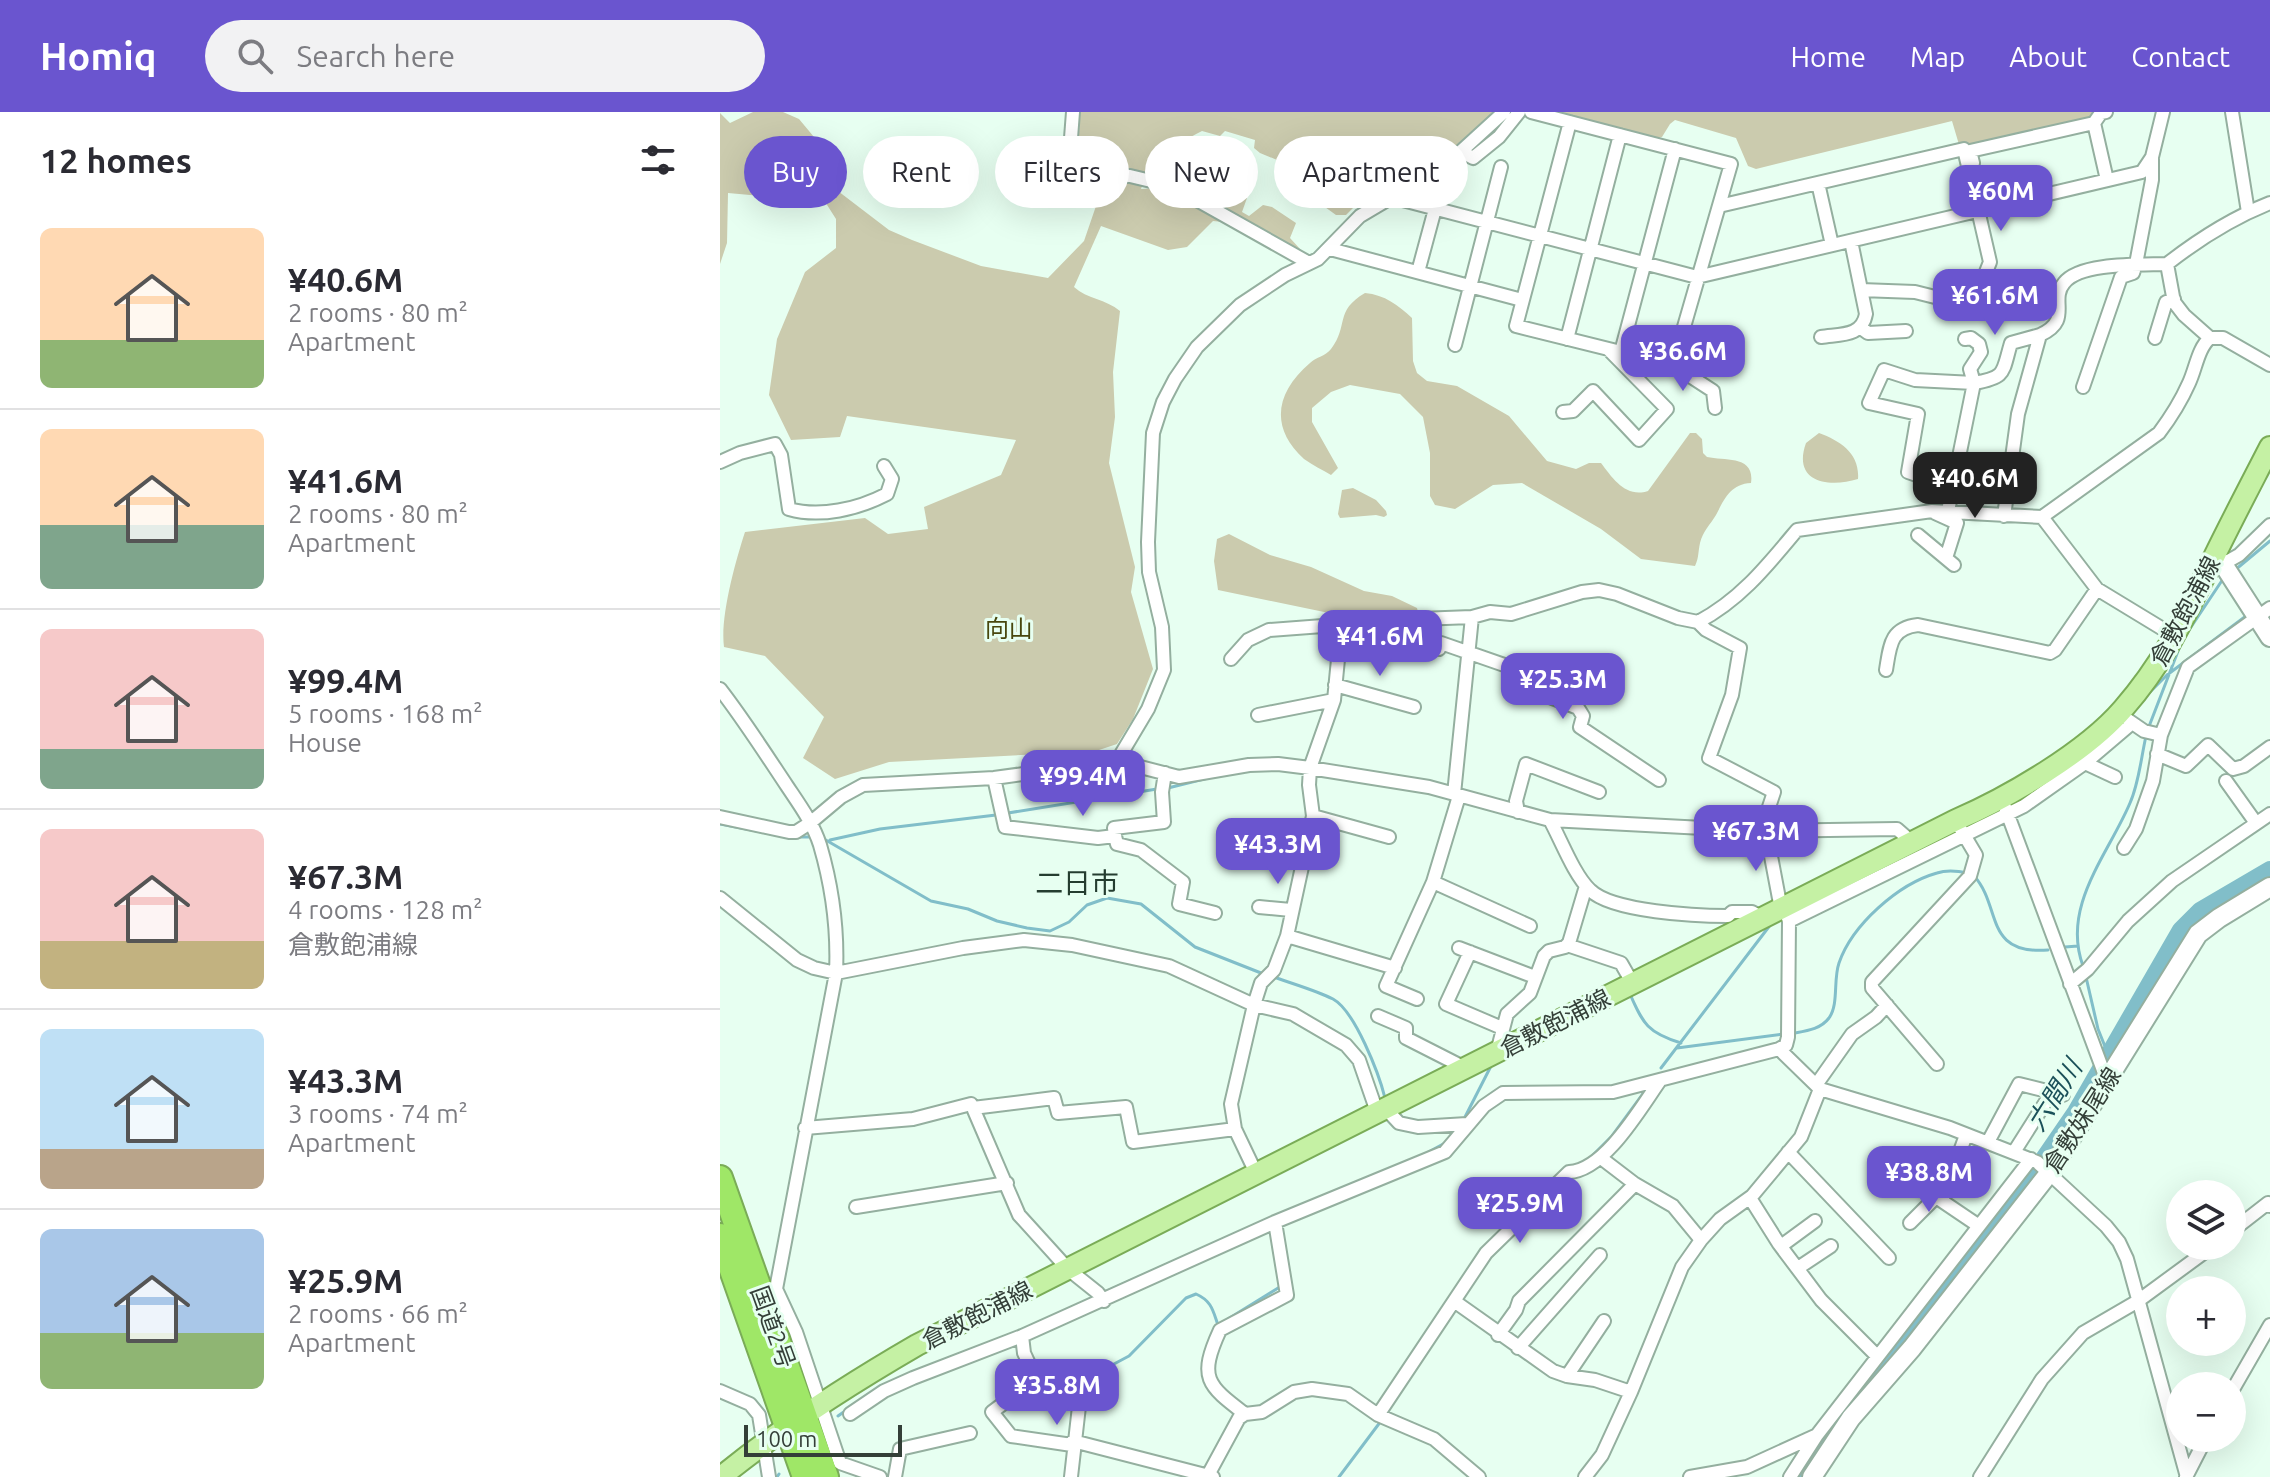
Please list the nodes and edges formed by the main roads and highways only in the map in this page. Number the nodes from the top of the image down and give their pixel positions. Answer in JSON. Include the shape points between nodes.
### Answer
{"nodes":[{"id":1,"x":2270,"y":447,"type":"edge"},
{"id":2,"x":2224,"y":567,"type":"junction"},
{"id":3,"x":2263,"y":612,"type":"edge"},
{"id":4,"x":2270,"y":637,"type":"edge"},
{"id":5,"x":2270,"y":887,"type":"edge"},
{"id":6,"x":720,"y":1178,"type":"edge"},
{"id":7,"x":720,"y":1236,"type":"edge"},
{"id":8,"x":804,"y":1415,"type":"junction"},
{"id":9,"x":721,"y":1477,"type":"edge"},
{"id":10,"x":805,"y":1477,"type":"edge"},
{"id":11,"x":826,"y":1477,"type":"edge"},
{"id":12,"x":1812,"y":1477,"type":"edge"}],
"edges":[{"from":1,"to":2,"type":"main road","name":"倉敷飽浦線"},
{"from":2,"to":3,"type":"main road"},
{"from":2,"to":8,"type":"main road","name":"倉敷飽浦線","via":[[2126,717],[2005,806],[1913,843],[1782,914],[1256,1173],[917,1345]]},
{"from":3,"to":4,"type":"main road"},
{"from":5,"to":12,"type":"main road","name":"倉敷妹尾線","via":[[2198,934],[2106,1079],[1912,1348],[1851,1418],[1824,1440]]},
{"from":6,"to":8,"type":"highway","name":"国道2号"},
{"from":7,"to":8,"type":"highway","name":"国道2号"},
{"from":8,"to":9,"type":"main road","name":"倉敷飽浦線"},
{"from":8,"to":10,"type":"highway","name":"国道2号"},
{"from":8,"to":11,"type":"highway","name":"国道2号"}]}
